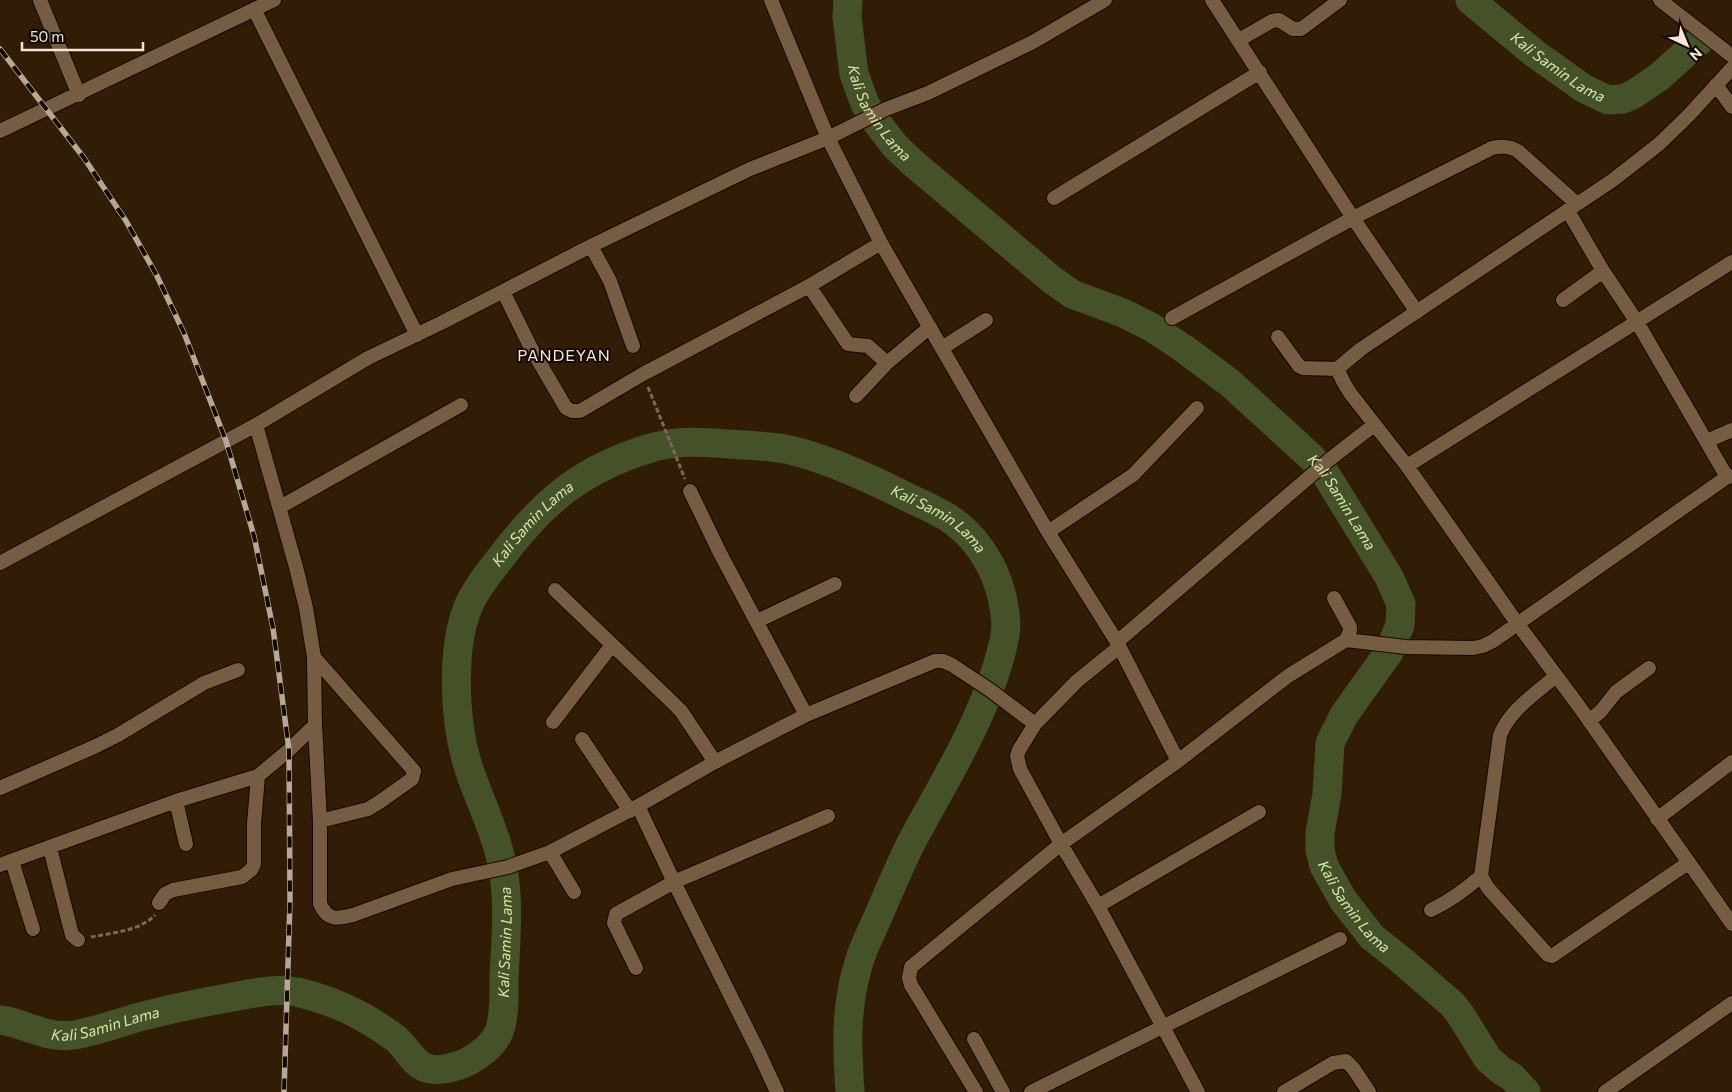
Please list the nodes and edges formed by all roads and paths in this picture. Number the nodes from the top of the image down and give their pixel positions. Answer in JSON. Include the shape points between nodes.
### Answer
{"nodes":[{"id":1,"x":40,"y":0,"type":"edge"},
{"id":2,"x":274,"y":0,"type":"edge"},
{"id":3,"x":771,"y":0,"type":"edge"},
{"id":4,"x":1212,"y":0,"type":"edge"},
{"id":5,"x":1340,"y":0,"type":"edge"},
{"id":6,"x":1660,"y":0,"type":"edge"},
{"id":7,"x":1100,"y":1,"type":"edge"},
{"id":8,"x":254,"y":10,"type":"junction"},
{"id":9,"x":1239,"y":40,"type":"junction"},
{"id":10,"x":1732,"y":56,"type":"edge"},
{"id":11,"x":1732,"y":68,"type":"edge"},
{"id":12,"x":1260,"y":72,"type":"junction"},
{"id":13,"x":1716,"y":85,"type":"junction"},
{"id":14,"x":79,"y":95,"type":"junction"},
{"id":15,"x":1732,"y":107,"type":"edge"},
{"id":16,"x":0,"y":131,"type":"edge"},
{"id":17,"x":828,"y":138,"type":"junction"},
{"id":18,"x":1054,"y":198,"type":"dead end"},
{"id":19,"x":1572,"y":208,"type":"junction"},
{"id":20,"x":1353,"y":218,"type":"junction"},
{"id":21,"x":881,"y":243,"type":"junction"},
{"id":22,"x":591,"y":246,"type":"junction"},
{"id":23,"x":1732,"y":262,"type":"edge"},
{"id":24,"x":1604,"y":271,"type":"junction"},
{"id":25,"x":809,"y":286,"type":"junction"},
{"id":26,"x":503,"y":291,"type":"junction"},
{"id":27,"x":1563,"y":300,"type":"dead end"},
{"id":28,"x":1417,"y":312,"type":"junction"},
{"id":29,"x":1172,"y":318,"type":"dead end"},
{"id":30,"x":986,"y":320,"type":"dead end"},
{"id":31,"x":1637,"y":322,"type":"junction"},
{"id":32,"x":930,"y":327,"type":"junction"},
{"id":33,"x":417,"y":335,"type":"junction"},
{"id":34,"x":1278,"y":337,"type":"dead end"},
{"id":35,"x":633,"y":346,"type":"dead end"},
{"id":36,"x":942,"y":348,"type":"junction"},
{"id":37,"x":886,"y":363,"type":"junction"},
{"id":38,"x":1337,"y":369,"type":"junction"},
{"id":39,"x":643,"y":374,"type":"junction"},
{"id":40,"x":856,"y":396,"type":"dead end"},
{"id":41,"x":461,"y":405,"type":"dead end"},
{"id":42,"x":1197,"y":408,"type":"dead end"},
{"id":43,"x":256,"y":425,"type":"junction"},
{"id":44,"x":1374,"y":425,"type":"junction"},
{"id":45,"x":1732,"y":430,"type":"edge"},
{"id":46,"x":1707,"y":441,"type":"junction"},
{"id":47,"x":1407,"y":466,"type":"junction"},
{"id":48,"x":1730,"y":476,"type":"edge"},
{"id":49,"x":690,"y":491,"type":"joint"},
{"id":50,"x":280,"y":507,"type":"junction"},
{"id":51,"x":1048,"y":532,"type":"junction"},
{"id":52,"x":0,"y":563,"type":"edge"},
{"id":53,"x":835,"y":584,"type":"dead end"},
{"id":54,"x":555,"y":590,"type":"dead end"},
{"id":55,"x":1334,"y":598,"type":"dead end"},
{"id":56,"x":757,"y":621,"type":"junction"},
{"id":57,"x":1517,"y":623,"type":"junction"},
{"id":58,"x":1346,"y":640,"type":"junction"},
{"id":59,"x":1118,"y":644,"type":"junction"},
{"id":60,"x":612,"y":645,"type":"junction"},
{"id":61,"x":314,"y":657,"type":"junction"},
{"id":62,"x":1649,"y":668,"type":"dead end"},
{"id":63,"x":238,"y":670,"type":"dead end"},
{"id":64,"x":1556,"y":676,"type":"junction"},
{"id":65,"x":806,"y":715,"type":"junction"},
{"id":66,"x":1589,"y":721,"type":"junction"},
{"id":67,"x":553,"y":722,"type":"dead end"},
{"id":68,"x":315,"y":724,"type":"junction"},
{"id":69,"x":1035,"y":724,"type":"junction"},
{"id":70,"x":582,"y":739,"type":"dead end"},
{"id":71,"x":1178,"y":761,"type":"junction"},
{"id":72,"x":715,"y":762,"type":"junction"},
{"id":73,"x":1732,"y":762,"type":"edge"},
{"id":74,"x":258,"y":776,"type":"junction"},
{"id":75,"x":0,"y":788,"type":"edge"},
{"id":76,"x":176,"y":800,"type":"junction"},
{"id":77,"x":634,"y":809,"type":"junction"},
{"id":78,"x":1259,"y":812,"type":"dead end"},
{"id":79,"x":828,"y":816,"type":"dead end"},
{"id":80,"x":1657,"y":819,"type":"junction"},
{"id":81,"x":320,"y":821,"type":"junction"},
{"id":82,"x":186,"y":844,"type":"dead end"},
{"id":83,"x":1061,"y":844,"type":"junction"},
{"id":84,"x":50,"y":848,"type":"junction"},
{"id":85,"x":550,"y":852,"type":"junction"},
{"id":86,"x":6,"y":863,"type":"edge"},
{"id":87,"x":1688,"y":863,"type":"junction"},
{"id":88,"x":1480,"y":876,"type":"junction"},
{"id":89,"x":674,"y":882,"type":"junction"},
{"id":90,"x":574,"y":892,"type":"dead end"},
{"id":91,"x":159,"y":903,"type":"dead end"},
{"id":92,"x":1098,"y":906,"type":"junction"},
{"id":93,"x":1431,"y":910,"type":"dead end"},
{"id":94,"x":141,"y":924,"type":"dead end"},
{"id":95,"x":1732,"y":924,"type":"edge"},
{"id":96,"x":33,"y":929,"type":"dead end"},
{"id":97,"x":1340,"y":939,"type":"dead end"},
{"id":98,"x":78,"y":940,"type":"joint"},
{"id":99,"x":636,"y":968,"type":"dead end"},
{"id":100,"x":1732,"y":1003,"type":"edge"},
{"id":101,"x":1162,"y":1026,"type":"junction"},
{"id":102,"x":974,"y":1039,"type":"dead end"},
{"id":103,"x":776,"y":1092,"type":"edge"},
{"id":104,"x":976,"y":1092,"type":"edge"},
{"id":105,"x":1003,"y":1092,"type":"edge"},
{"id":106,"x":1031,"y":1092,"type":"edge"},
{"id":107,"x":1198,"y":1092,"type":"edge"},
{"id":108,"x":1284,"y":1092,"type":"edge"},
{"id":109,"x":1369,"y":1092,"type":"edge"},
{"id":110,"x":1605,"y":1092,"type":"edge"}],
"edges":[{"from":1,"to":14,"type":"street"},
{"from":2,"to":8,"type":"street"},
{"from":3,"to":17,"type":"street"},
{"from":4,"to":9,"type":"street"},
{"from":5,"to":9,"type":"street","via":[[1301,29],[1293,29],[1280,20],[1272,21]]},
{"from":6,"to":10,"type":"street"},
{"from":7,"to":17,"type":"street","via":[[1034,42]]},
{"from":8,"to":14,"type":"street"},
{"from":8,"to":33,"type":"street"},
{"from":9,"to":12,"type":"street"},
{"from":11,"to":13,"type":"street"},
{"from":12,"to":18,"type":"street"},
{"from":12,"to":20,"type":"street"},
{"from":13,"to":15,"type":"street"},
{"from":13,"to":19,"type":"street","via":[[1659,144]]},
{"from":14,"to":16,"type":"street"},
{"from":17,"to":21,"type":"street"},
{"from":17,"to":22,"type":"street","via":[[750,170]]},
{"from":19,"to":20,"type":"street","via":[[1518,151],[1503,146],[1492,148]]},
{"from":19,"to":24,"type":"street"},
{"from":19,"to":28,"type":"street"},
{"from":20,"to":28,"type":"street"},
{"from":20,"to":29,"type":"street"},
{"from":21,"to":25,"type":"street"},
{"from":21,"to":32,"type":"street"},
{"from":22,"to":26,"type":"street"},
{"from":22,"to":35,"type":"street","via":[[610,281]]},
{"from":23,"to":31,"type":"street"},
{"from":24,"to":27,"type":"street"},
{"from":24,"to":31,"type":"street"},
{"from":25,"to":37,"type":"street","via":[[848,344],[868,346]]},
{"from":25,"to":39,"type":"street"},
{"from":26,"to":33,"type":"street"},
{"from":26,"to":39,"type":"street","via":[[531,348],[569,410],[580,411]]},
{"from":28,"to":38,"type":"street"},
{"from":30,"to":36,"type":"street"},
{"from":31,"to":46,"type":"street"},
{"from":31,"to":47,"type":"street"},
{"from":32,"to":36,"type":"street"},
{"from":32,"to":37,"type":"street"},
{"from":33,"to":43,"type":"street","via":[[368,358]]},
{"from":34,"to":38,"type":"street","via":[[1299,366]]},
{"from":36,"to":51,"type":"street"},
{"from":37,"to":40,"type":"street"},
{"from":38,"to":44,"type":"street"},
{"from":39,"to":49,"type":"path"},
{"from":41,"to":50,"type":"street"},
{"from":42,"to":51,"type":"street","via":[[1133,475]]},
{"from":43,"to":50,"type":"street"},
{"from":43,"to":52,"type":"street"},
{"from":44,"to":47,"type":"street"},
{"from":44,"to":59,"type":"street","via":[[1329,460]]},
{"from":45,"to":46,"type":"street"},
{"from":46,"to":48,"type":"street"},
{"from":47,"to":57,"type":"street"},
{"from":48,"to":57,"type":"street"},
{"from":49,"to":56,"type":"street"},
{"from":50,"to":61,"type":"street","via":[[306,608]]},
{"from":51,"to":59,"type":"street"},
{"from":53,"to":56,"type":"street"},
{"from":54,"to":60,"type":"street"},
{"from":55,"to":58,"type":"street","via":[[1350,627]]},
{"from":56,"to":65,"type":"street"},
{"from":57,"to":58,"type":"street","via":[[1493,641],[1473,648],[1406,647]]},
{"from":57,"to":64,"type":"street"},
{"from":58,"to":71,"type":"street","via":[[1288,676]]},
{"from":59,"to":69,"type":"street"},
{"from":59,"to":71,"type":"street"},
{"from":60,"to":67,"type":"street"},
{"from":60,"to":72,"type":"street","via":[[681,711]]},
{"from":61,"to":68,"type":"street"},
{"from":61,"to":81,"type":"street","via":[[414,771],[412,779],[368,809]]},
{"from":62,"to":66,"type":"street","via":[[1616,692]]},
{"from":63,"to":75,"type":"street","via":[[204,683],[94,747]]},
{"from":64,"to":66,"type":"street"},
{"from":64,"to":88,"type":"street","via":[[1518,709],[1500,735]]},
{"from":65,"to":69,"type":"street","via":[[935,661],[948,662]]},
{"from":65,"to":72,"type":"street"},
{"from":66,"to":80,"type":"street"},
{"from":68,"to":74,"type":"street"},
{"from":68,"to":81,"type":"street"},
{"from":69,"to":83,"type":"street","via":[[1019,750],[1018,764]]},
{"from":70,"to":77,"type":"street"},
{"from":71,"to":83,"type":"street"},
{"from":72,"to":77,"type":"street"},
{"from":73,"to":80,"type":"street"},
{"from":74,"to":76,"type":"street"},
{"from":74,"to":91,"type":"street","via":[[251,870],[242,877],[173,890],[165,894]]},
{"from":76,"to":82,"type":"street"},
{"from":76,"to":84,"type":"street"},
{"from":77,"to":85,"type":"street"},
{"from":77,"to":89,"type":"street"},
{"from":78,"to":92,"type":"street"},
{"from":79,"to":89,"type":"street"},
{"from":80,"to":87,"type":"street"},
{"from":81,"to":85,"type":"street","via":[[320,904],[323,912],[338,919],[452,879],[502,869]]},
{"from":83,"to":92,"type":"street"},
{"from":83,"to":104,"type":"street","via":[[911,968],[909,973],[911,984]]},
{"from":84,"to":86,"type":"street"},
{"from":84,"to":98,"type":"street","via":[[72,935]]},
{"from":85,"to":90,"type":"street"},
{"from":86,"to":96,"type":"street"},
{"from":87,"to":88,"type":"street","via":[[1552,956]]},
{"from":87,"to":95,"type":"street"},
{"from":88,"to":93,"type":"street","via":[[1458,895]]},
{"from":89,"to":99,"type":"street","via":[[615,917],[614,923]]},
{"from":89,"to":103,"type":"street"},
{"from":92,"to":101,"type":"street"},
{"from":94,"to":98,"type":"path"},
{"from":97,"to":101,"type":"street"},
{"from":100,"to":110,"type":"street"},
{"from":101,"to":106,"type":"street"},
{"from":101,"to":107,"type":"street"},
{"from":102,"to":105,"type":"street"},
{"from":108,"to":109,"type":"street","via":[[1334,1063],[1346,1061]]}]}
